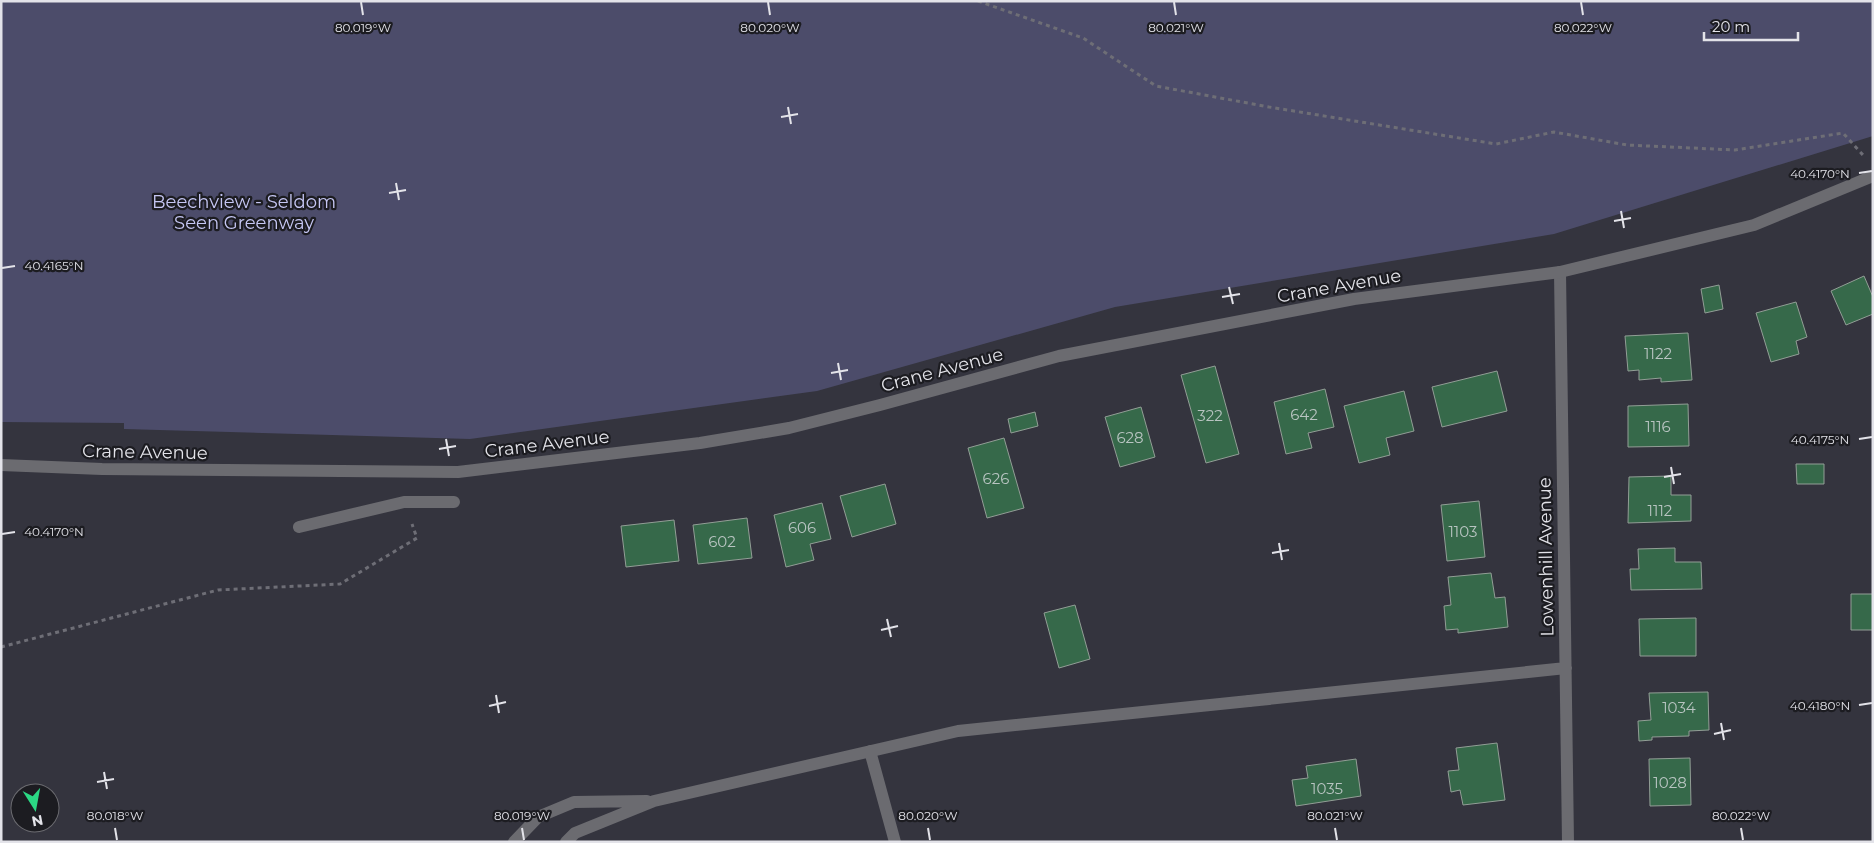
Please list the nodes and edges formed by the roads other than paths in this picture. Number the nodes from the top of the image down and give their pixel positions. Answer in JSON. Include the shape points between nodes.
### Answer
{"nodes":[{"id":1,"x":1873,"y":176,"type":"edge"},
{"id":2,"x":1560,"y":272,"type":"junction"},
{"id":3,"x":1,"y":465,"type":"edge"},
{"id":4,"x":454,"y":502,"type":"dead end"},
{"id":5,"x":299,"y":527,"type":"dead end"},
{"id":6,"x":1566,"y":668,"type":"junction"},
{"id":7,"x":870,"y":751,"type":"junction"},
{"id":8,"x":654,"y":801,"type":"junction"},
{"id":9,"x":514,"y":842,"type":"edge"},
{"id":10,"x":566,"y":842,"type":"edge"},
{"id":11,"x":895,"y":842,"type":"edge"},
{"id":12,"x":1568,"y":842,"type":"edge"}],
"edges":[{"from":1,"to":2,"type":"street","name":"Crane Avenue","via":[[1754,225]]},
{"from":2,"to":3,"type":"street","name":"Crane Avenue","via":[[1354,299],[1059,356],[789,428],[700,444],[458,472]]},
{"from":2,"to":6,"type":"street","name":"Lowenhill Avenue"},
{"from":4,"to":5,"type":"street","via":[[404,502]]},
{"from":6,"to":7,"type":"street","via":[[958,731]]},
{"from":6,"to":12,"type":"street","name":"Lowenhill Avenue"},
{"from":7,"to":8,"type":"street"},
{"from":7,"to":11,"type":"street"},
{"from":8,"to":9,"type":"street","via":[[574,802],[538,818]]},
{"from":8,"to":10,"type":"street","via":[[575,833]]}]}
